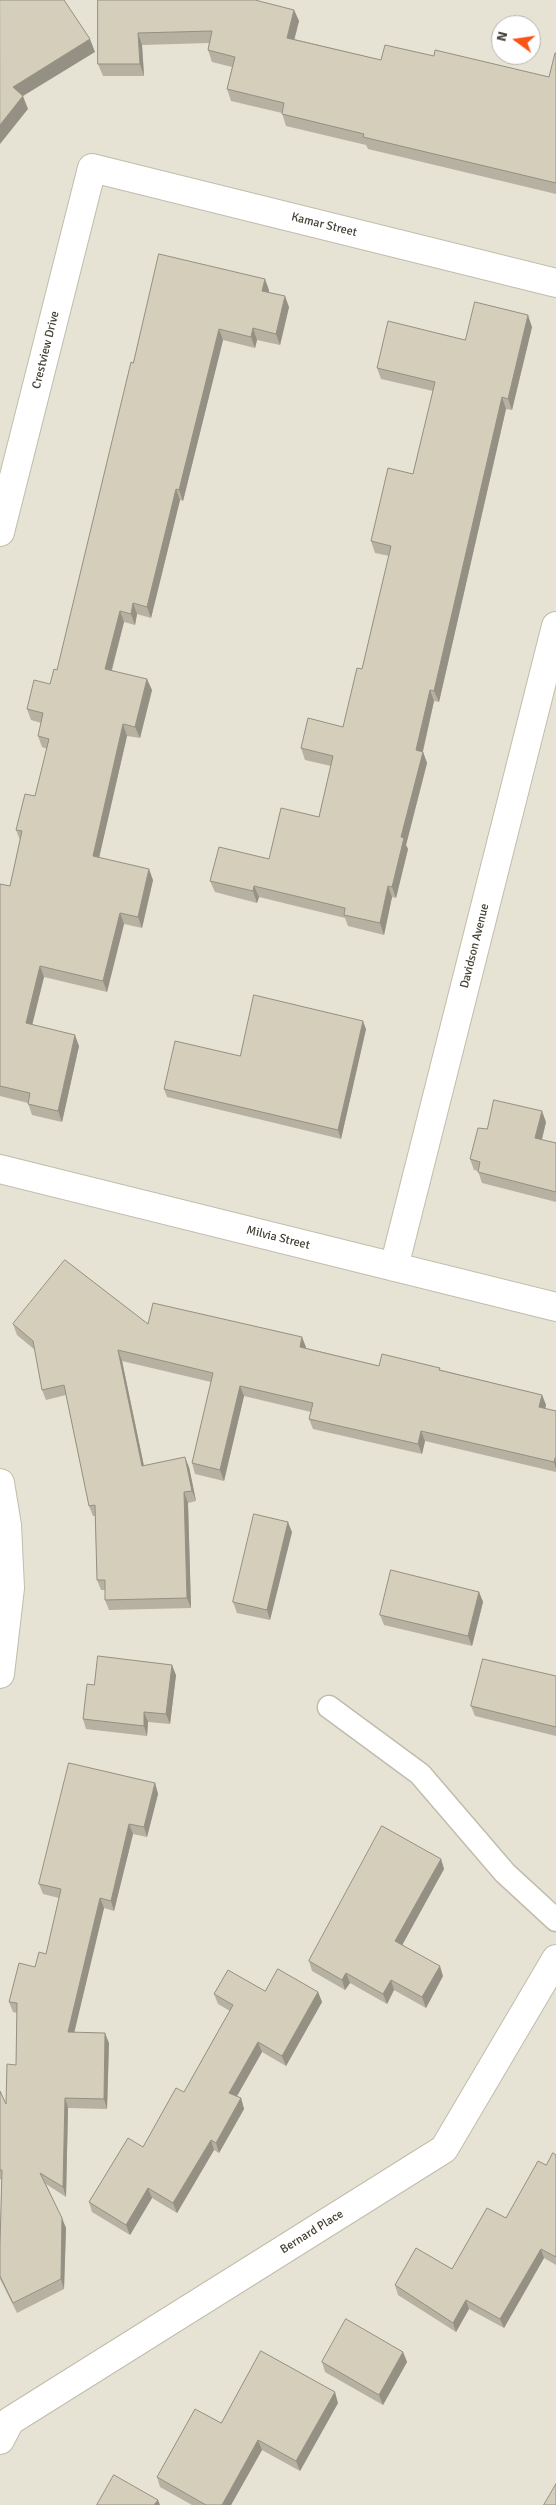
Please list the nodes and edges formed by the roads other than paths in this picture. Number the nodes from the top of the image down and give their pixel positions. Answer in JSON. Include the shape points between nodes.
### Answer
{"nodes":[{"id":1,"x":92,"y":168,"type":"joint"},
{"id":2,"x":556,"y":282,"type":"edge"},
{"id":3,"x":0,"y":532,"type":"edge"},
{"id":4,"x":556,"y":626,"type":"edge"},
{"id":5,"x":0,"y":1169,"type":"edge"},
{"id":6,"x":394,"y":1267,"type":"junction"},
{"id":7,"x":556,"y":1307,"type":"edge"},
{"id":8,"x":0,"y":1483,"type":"edge"},
{"id":9,"x":0,"y":1674,"type":"edge"},
{"id":10,"x":329,"y":1707,"type":"dead end"},
{"id":11,"x":556,"y":1920,"type":"edge"},
{"id":12,"x":556,"y":1959,"type":"edge"},
{"id":13,"x":3,"y":2422,"type":"edge"}],
"edges":[{"from":1,"to":2,"type":"street","name":"Kamar Street"},
{"from":1,"to":3,"type":"street","name":"Crestview Drive"},
{"from":4,"to":6,"type":"street","name":"Davidson Avenue"},
{"from":5,"to":6,"type":"street","name":"Milvia Street"},
{"from":6,"to":7,"type":"street","name":"Milvia Street"},
{"from":8,"to":9,"type":"street","via":[[7,1526],[10,1588]]},
{"from":10,"to":11,"type":"lane","via":[[420,1774],[505,1873]]},
{"from":12,"to":13,"type":"street","name":"Bernard Place","via":[[444,2149]]}]}
